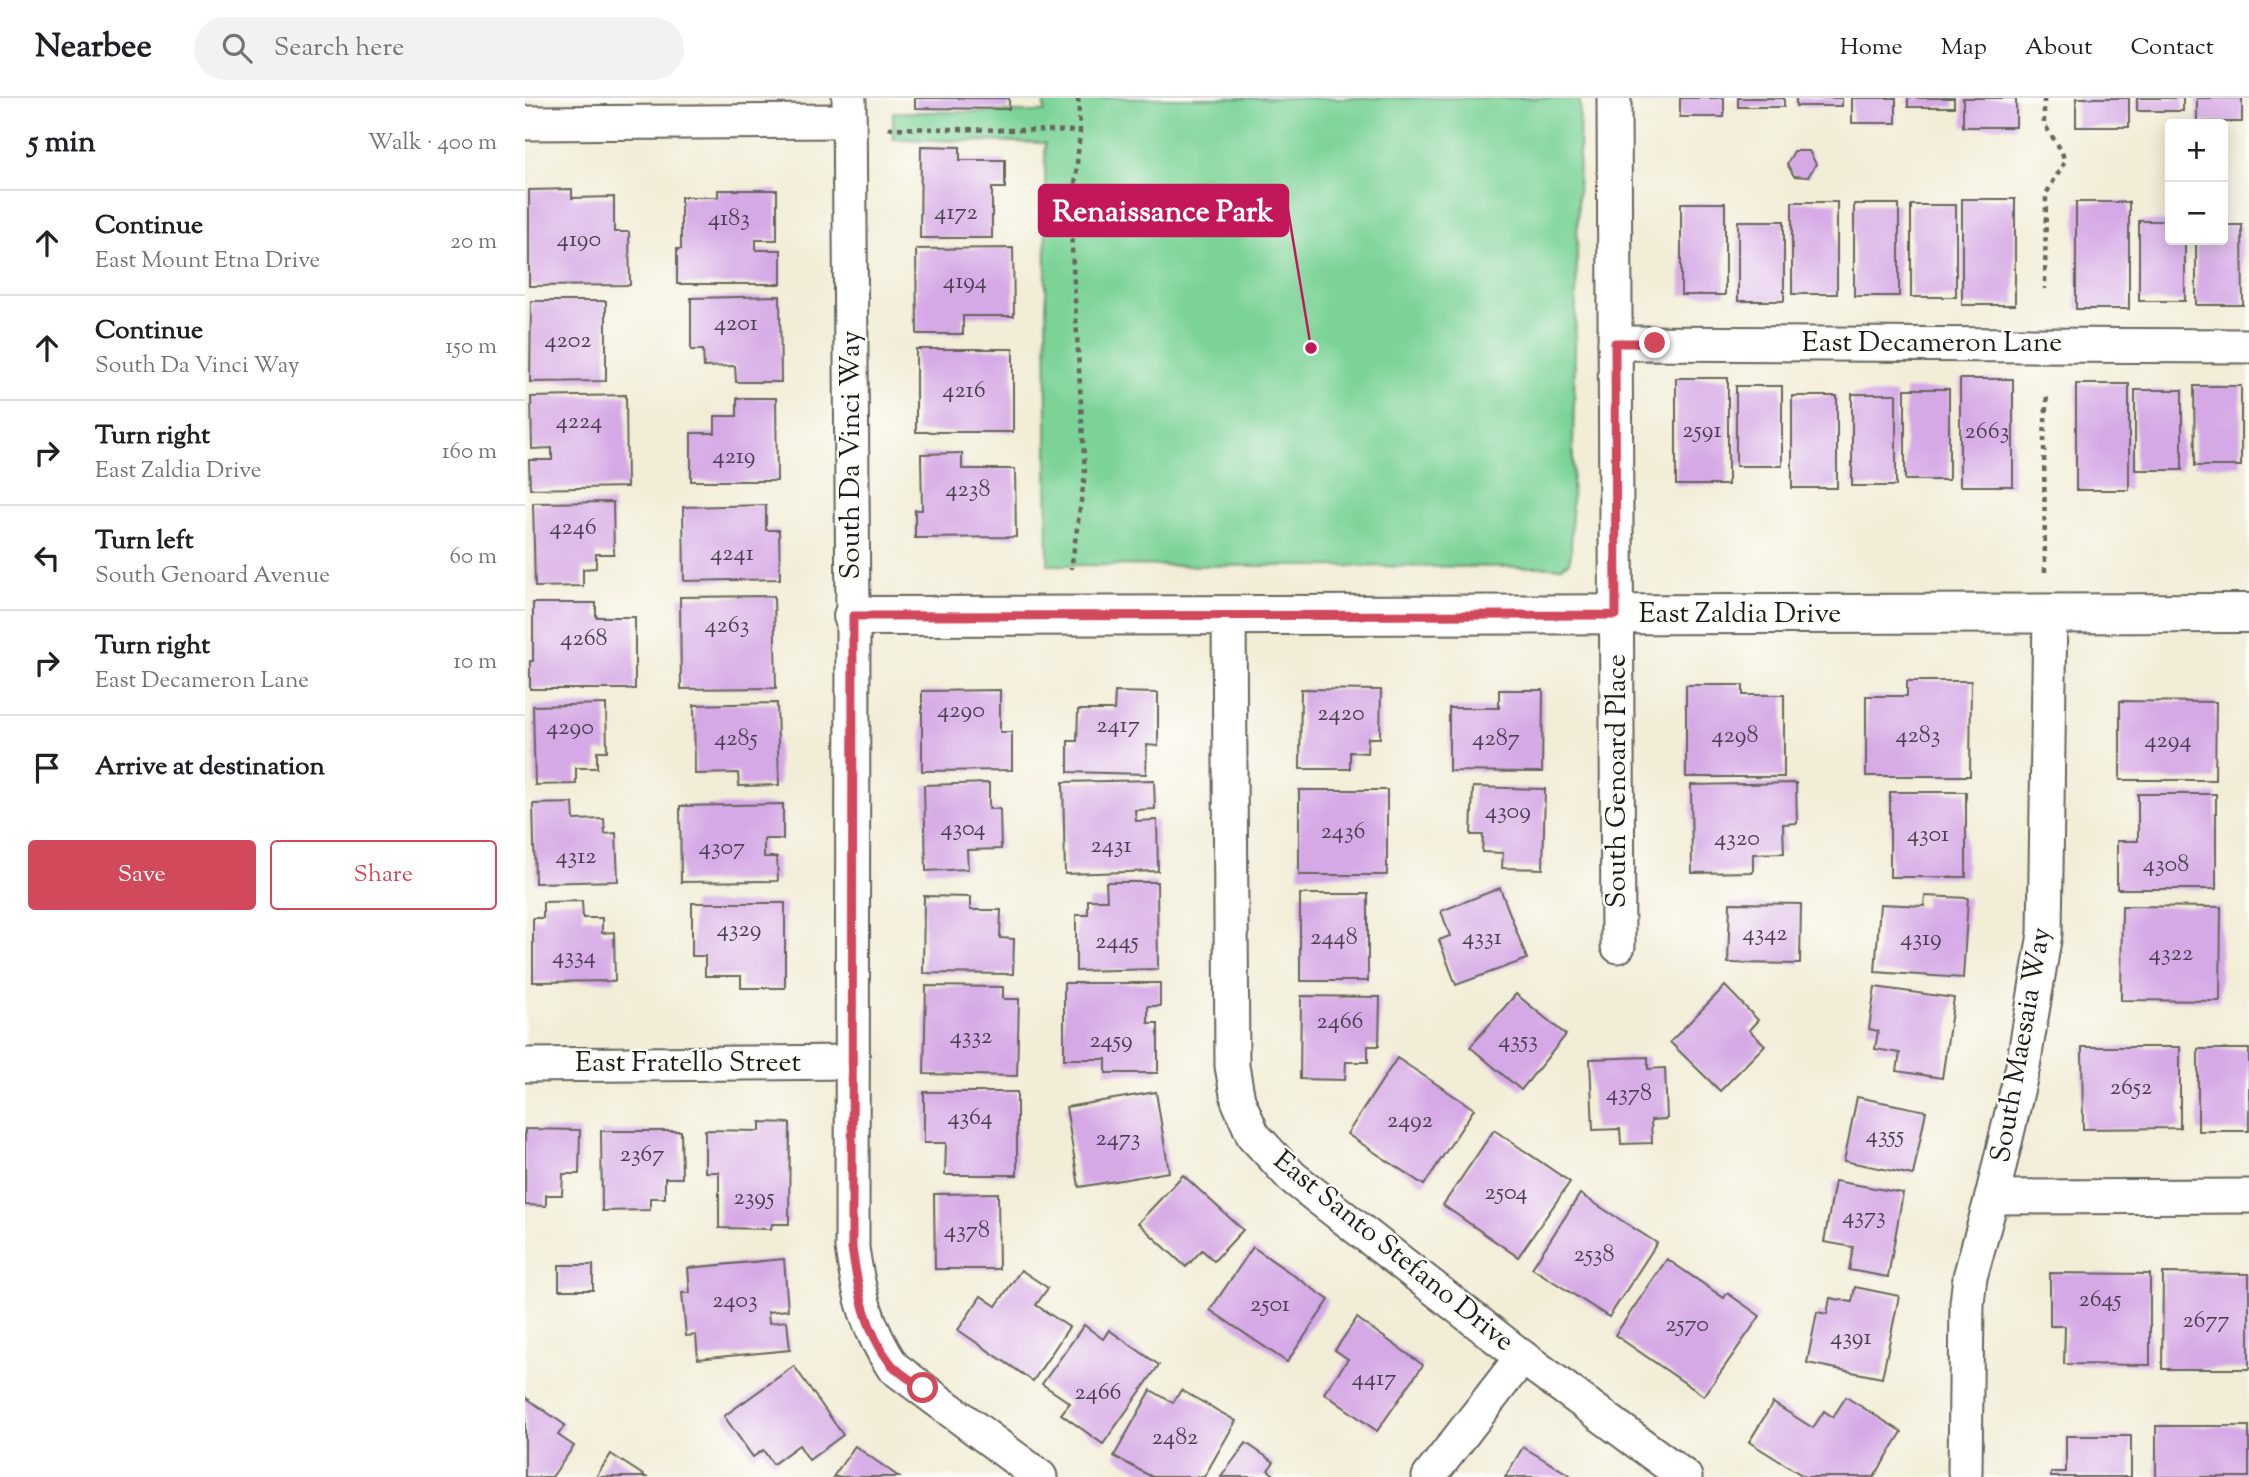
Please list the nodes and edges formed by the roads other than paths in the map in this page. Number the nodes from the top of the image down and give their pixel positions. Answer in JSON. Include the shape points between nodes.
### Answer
{"nodes":[{"id":1,"x":1614,"y":98,"type":"edge"},
{"id":2,"x":849,"y":110,"type":"edge"},
{"id":3,"x":525,"y":123,"type":"edge"},
{"id":4,"x":1615,"y":343,"type":"junction"},
{"id":5,"x":2249,"y":345,"type":"edge"},
{"id":6,"x":2249,"y":613,"type":"edge"},
{"id":7,"x":2050,"y":614,"type":"junction"},
{"id":8,"x":1616,"y":615,"type":"junction"},
{"id":9,"x":853,"y":616,"type":"junction"},
{"id":10,"x":1229,"y":616,"type":"junction"},
{"id":11,"x":1618,"y":946,"type":"dead end"},
{"id":12,"x":851,"y":1062,"type":"junction"},
{"id":13,"x":525,"y":1065,"type":"edge"},
{"id":14,"x":2249,"y":1196,"type":"edge"},
{"id":15,"x":1992,"y":1197,"type":"junction"},
{"id":16,"x":1522,"y":1356,"type":"junction"},
{"id":17,"x":1965,"y":1475,"type":"edge"},
{"id":18,"x":1039,"y":1477,"type":"edge"},
{"id":19,"x":1429,"y":1477,"type":"edge"},
{"id":20,"x":1685,"y":1477,"type":"edge"}],
"edges":[{"from":1,"to":4,"type":"street","name":"South Genoard Place"},
{"from":2,"to":3,"type":"street"},
{"from":2,"to":9,"type":"street","name":"South Da Vinci Way"},
{"from":4,"to":5,"type":"street","name":"East Decameron Lane"},
{"from":4,"to":8,"type":"street","name":"South Genoard Place"},
{"from":6,"to":7,"type":"street","name":"East Zaldia Drive"},
{"from":7,"to":8,"type":"street","name":"East Zaldia Drive"},
{"from":7,"to":15,"type":"street","name":"South Maesaia Way","via":[[2046,934],[2024,1066]]},
{"from":8,"to":10,"type":"street","name":"East Zaldia Drive"},
{"from":8,"to":11,"type":"street","name":"South Genoard Place"},
{"from":9,"to":10,"type":"street","name":"East Zaldia Drive"},
{"from":9,"to":12,"type":"street","name":"South Da Vinci Way"},
{"from":10,"to":16,"type":"street","name":"East Santo Stefano Drive","via":[[1232,1066],[1238,1100],[1253,1135],[1292,1177]]},
{"from":12,"to":13,"type":"street","name":"East Fratello Street"},
{"from":12,"to":18,"type":"street","name":"South Da Vinci Way","via":[[852,1248],[865,1315],[877,1343],[893,1367]]},
{"from":14,"to":15,"type":"street"},
{"from":15,"to":17,"type":"street","name":"South Maesaia Way","via":[[1967,1303]]},
{"from":16,"to":19,"type":"street"},
{"from":16,"to":20,"type":"street","name":"East Santo Stefano Drive"}]}
